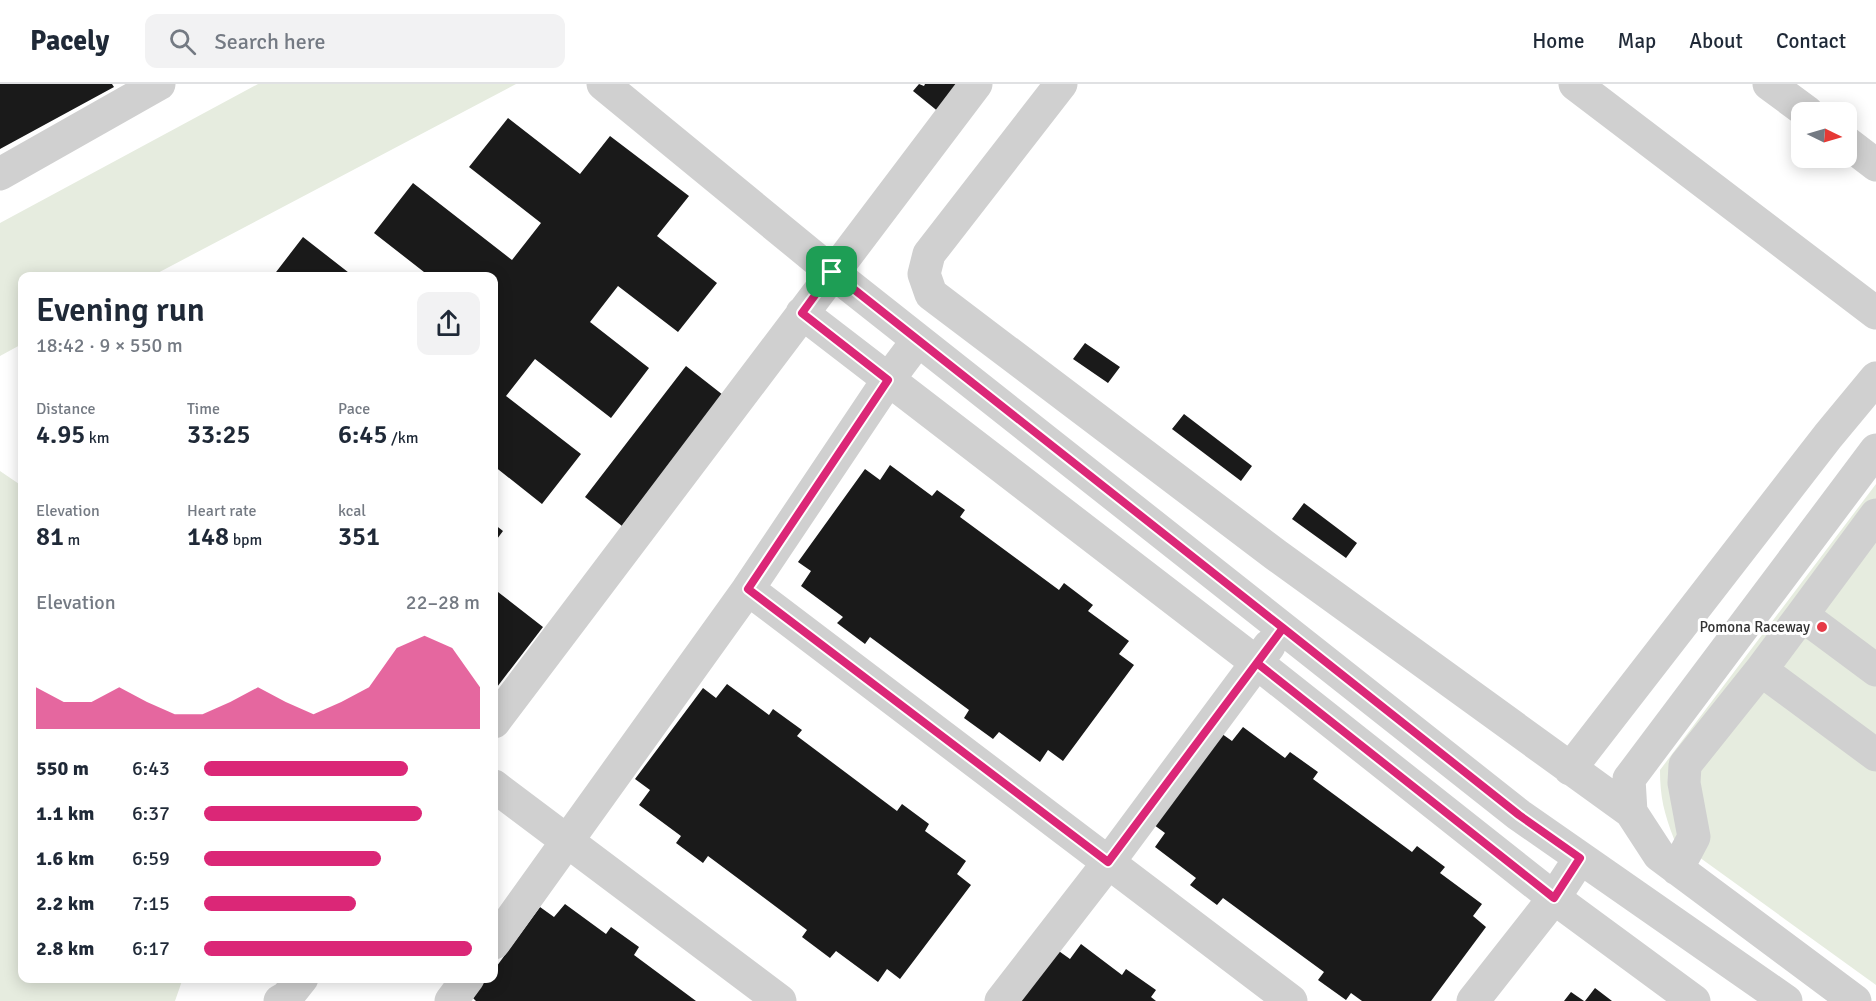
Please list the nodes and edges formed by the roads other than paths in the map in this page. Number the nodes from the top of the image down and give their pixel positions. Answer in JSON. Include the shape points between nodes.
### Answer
{"nodes":[{"id":1,"x":159,"y":84,"type":"edge"},
{"id":2,"x":603,"y":84,"type":"edge"},
{"id":3,"x":976,"y":84,"type":"edge"},
{"id":4,"x":1061,"y":84,"type":"edge"},
{"id":5,"x":1575,"y":84,"type":"edge"},
{"id":6,"x":1769,"y":84,"type":"edge"},
{"id":7,"x":1793,"y":102,"type":"edge"},
{"id":8,"x":1857,"y":150,"type":"edge"},
{"id":9,"x":1876,"y":165,"type":"edge"},
{"id":10,"x":0,"y":174,"type":"edge"},
{"id":11,"x":832,"y":272,"type":"junction"},
{"id":12,"x":802,"y":313,"type":"junction"},
{"id":13,"x":1876,"y":314,"type":"edge"},
{"id":14,"x":918,"y":340,"type":"junction"},
{"id":15,"x":1876,"y":378,"type":"edge"},
{"id":16,"x":888,"y":380,"type":"junction"},
{"id":17,"x":1876,"y":450,"type":"edge"},
{"id":18,"x":1876,"y":515,"type":"edge"},
{"id":19,"x":748,"y":589,"type":"junction"},
{"id":20,"x":1802,"y":615,"type":"junction"},
{"id":21,"x":1283,"y":628,"type":"junction"},
{"id":22,"x":1257,"y":663,"type":"junction"},
{"id":23,"x":1761,"y":670,"type":"junction"},
{"id":24,"x":1876,"y":670,"type":"edge"},
{"id":25,"x":498,"y":717,"type":"edge"},
{"id":26,"x":1876,"y":755,"type":"edge"},
{"id":27,"x":1570,"y":769,"type":"junction"},
{"id":28,"x":498,"y":789,"type":"edge"},
{"id":29,"x":1631,"y":812,"type":"junction"},
{"id":30,"x":568,"y":840,"type":"junction"},
{"id":31,"x":1580,"y":858,"type":"junction"},
{"id":32,"x":1108,"y":862,"type":"junction"},
{"id":33,"x":1677,"y":869,"type":"junction"},
{"id":34,"x":1554,"y":898,"type":"junction"},
{"id":35,"x":498,"y":937,"type":"edge"},
{"id":36,"x":464,"y":983,"type":"edge"},
{"id":37,"x":451,"y":1001,"type":"edge"},
{"id":38,"x":780,"y":1001,"type":"edge"},
{"id":39,"x":1001,"y":1001,"type":"edge"},
{"id":40,"x":1291,"y":1001,"type":"edge"},
{"id":41,"x":1473,"y":1001,"type":"edge"},
{"id":42,"x":1694,"y":1001,"type":"edge"},
{"id":43,"x":1786,"y":1001,"type":"edge"},
{"id":44,"x":1855,"y":1001,"type":"edge"}],
"edges":[{"from":1,"to":10,"type":"lane"},
{"from":2,"to":11,"type":"lane"},
{"from":3,"to":11,"type":"lane"},
{"from":4,"to":27,"type":"lane","via":[[929,254],[924,274],[931,294],[1276,555]]},
{"from":5,"to":13,"type":"lane"},
{"from":6,"to":7,"type":"lane"},
{"from":8,"to":9,"type":"lane"},
{"from":11,"to":12,"type":"lane"},
{"from":11,"to":14,"type":"lane"},
{"from":12,"to":16,"type":"lane"},
{"from":12,"to":25,"type":"lane"},
{"from":14,"to":16,"type":"lane"},
{"from":14,"to":21,"type":"lane"},
{"from":15,"to":27,"type":"lane"},
{"from":16,"to":19,"type":"lane"},
{"from":16,"to":22,"type":"lane"},
{"from":17,"to":29,"type":"lane","via":[[1629,780]]},
{"from":18,"to":20,"type":"lane"},
{"from":19,"to":30,"type":"lane"},
{"from":19,"to":32,"type":"lane"},
{"from":20,"to":23,"type":"lane"},
{"from":20,"to":24,"type":"lane"},
{"from":21,"to":22,"type":"lane"},
{"from":21,"to":31,"type":"lane","via":[[1519,815]]},
{"from":22,"to":32,"type":"lane"},
{"from":22,"to":34,"type":"lane"},
{"from":23,"to":26,"type":"lane"},
{"from":23,"to":33,"type":"lane","via":[[1685,765],[1684,783],[1694,837]]},
{"from":27,"to":29,"type":"lane"},
{"from":28,"to":30,"type":"lane"},
{"from":29,"to":33,"type":"lane","via":[[1659,855]]},
{"from":30,"to":35,"type":"lane"},
{"from":30,"to":38,"type":"lane"},
{"from":31,"to":34,"type":"lane"},
{"from":31,"to":43,"type":"lane"},
{"from":32,"to":39,"type":"lane"},
{"from":32,"to":40,"type":"lane"},
{"from":33,"to":44,"type":"lane"},
{"from":34,"to":41,"type":"lane"},
{"from":34,"to":42,"type":"lane"},
{"from":36,"to":37,"type":"lane"}]}
